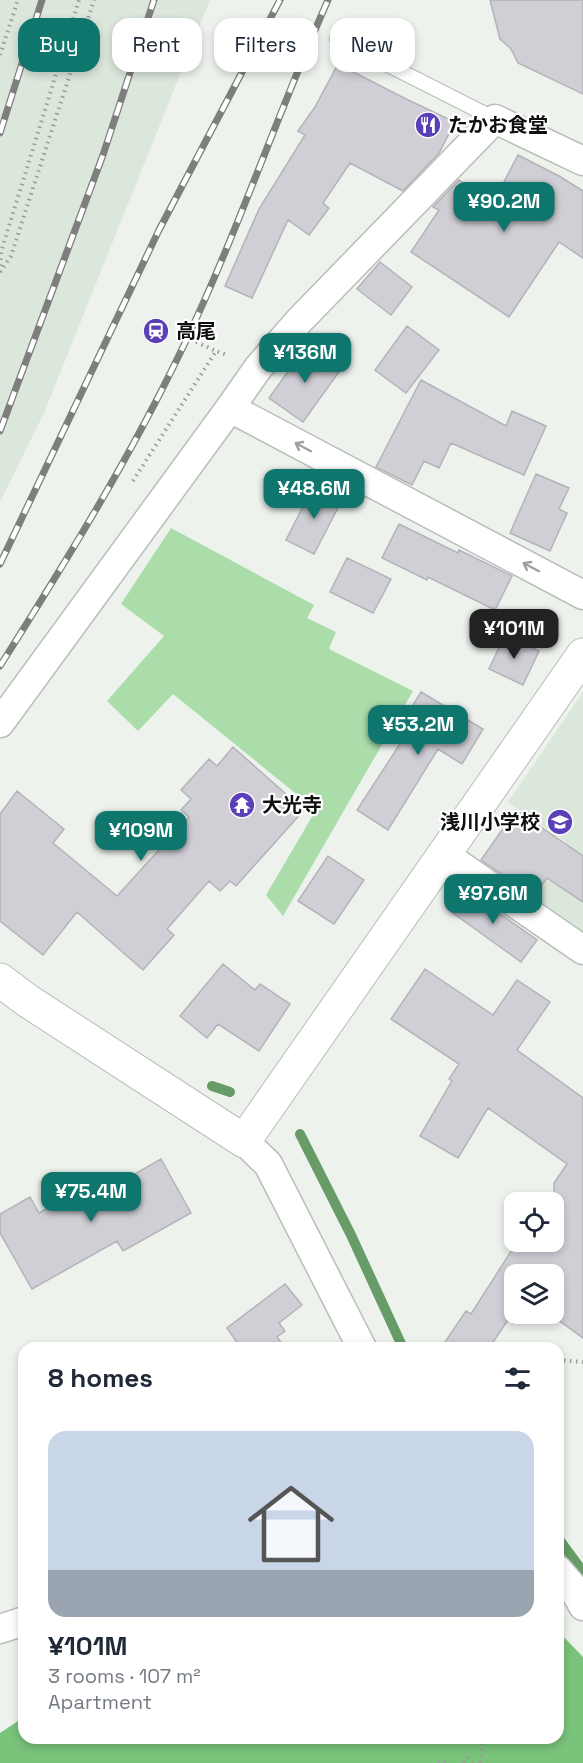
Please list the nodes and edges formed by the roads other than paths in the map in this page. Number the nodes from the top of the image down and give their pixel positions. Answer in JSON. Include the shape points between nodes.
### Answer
{"nodes":[{"id":1,"x":402,"y":72,"type":"edge"},
{"id":2,"x":495,"y":119,"type":"junction"},
{"id":3,"x":583,"y":161,"type":"edge"},
{"id":4,"x":230,"y":408,"type":"junction"},
{"id":5,"x":583,"y":595,"type":"edge"},
{"id":6,"x":583,"y":655,"type":"edge"},
{"id":7,"x":0,"y":723,"type":"edge"},
{"id":8,"x":444,"y":855,"type":"junction"},
{"id":9,"x":583,"y":950,"type":"edge"},
{"id":10,"x":0,"y":980,"type":"edge"},
{"id":11,"x":244,"y":1141,"type":"junction"},
{"id":12,"x":359,"y":1342,"type":"edge"},
{"id":13,"x":564,"y":1577,"type":"edge"},
{"id":14,"x":583,"y":1606,"type":"edge"},
{"id":15,"x":18,"y":1623,"type":"edge"},
{"id":16,"x":0,"y":1629,"type":"edge"}],
"edges":[{"from":1,"to":2,"type":"lane"},
{"from":2,"to":3,"type":"street"},
{"from":2,"to":4,"type":"street","via":[[299,321]]},
{"from":5,"to":4,"type":"street","one_way":true},
{"from":4,"to":7,"type":"street"},
{"from":6,"to":8,"type":"street"},
{"from":8,"to":9,"type":"street"},
{"from":8,"to":11,"type":"street"},
{"from":10,"to":11,"type":"street"},
{"from":11,"to":12,"type":"street","via":[[268,1164]]},
{"from":13,"to":14,"type":"street"},
{"from":15,"to":16,"type":"street"}]}
